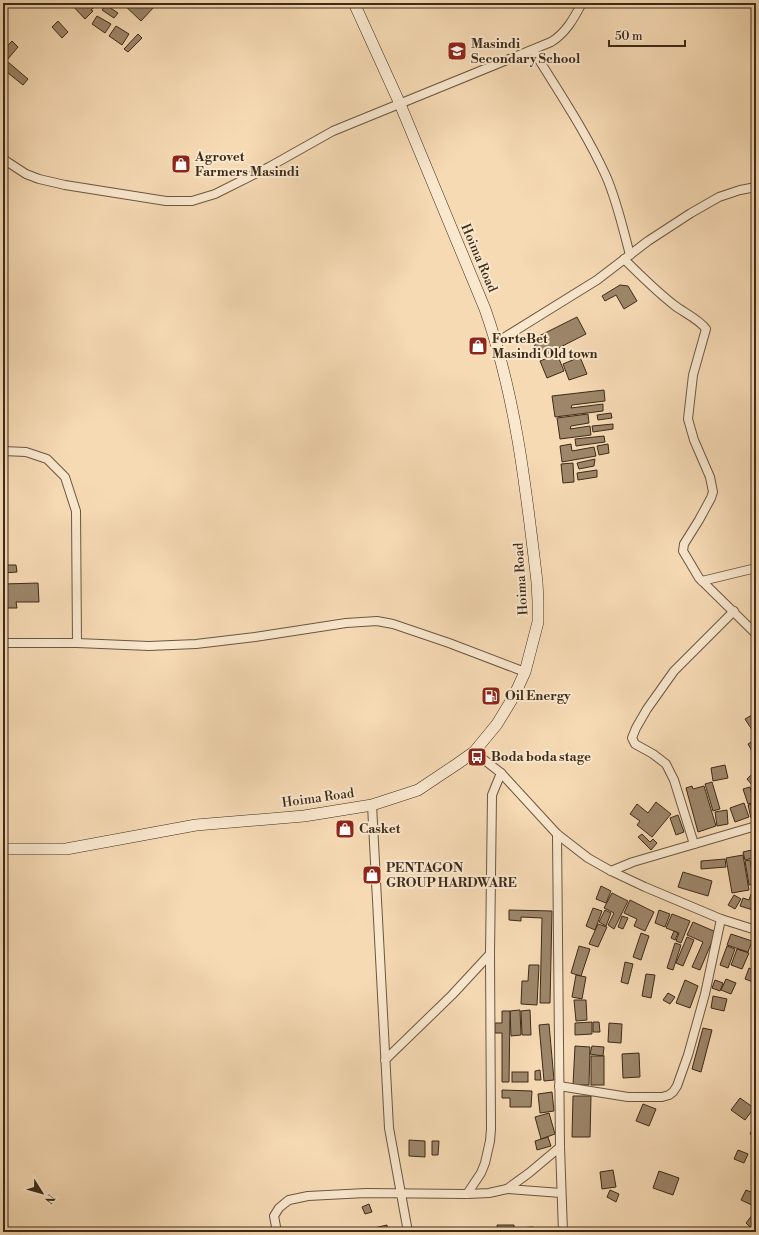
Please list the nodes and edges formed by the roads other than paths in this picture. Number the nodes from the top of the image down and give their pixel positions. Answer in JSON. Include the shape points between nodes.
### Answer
{"nodes":[{"id":1,"x":354,"y":3,"type":"edge"},
{"id":2,"x":582,"y":3,"type":"edge"},
{"id":3,"x":533,"y":50,"type":"junction"},
{"id":4,"x":400,"y":104,"type":"junction"},
{"id":5,"x":3,"y":159,"type":"edge"},
{"id":6,"x":756,"y":186,"type":"edge"},
{"id":7,"x":627,"y":257,"type":"junction"},
{"id":8,"x":497,"y":342,"type":"junction"},
{"id":9,"x":3,"y":451,"type":"edge"},
{"id":10,"x":756,"y":568,"type":"edge"},
{"id":11,"x":702,"y":581,"type":"junction"},
{"id":12,"x":734,"y":611,"type":"junction"},
{"id":13,"x":756,"y":634,"type":"edge"},
{"id":14,"x":3,"y":643,"type":"edge"},
{"id":15,"x":77,"y":643,"type":"junction"},
{"id":16,"x":525,"y":672,"type":"junction"},
{"id":17,"x":474,"y":752,"type":"junction"},
{"id":18,"x":501,"y":774,"type":"junction"},
{"id":19,"x":372,"y":805,"type":"junction"},
{"id":20,"x":756,"y":826,"type":"edge"},
{"id":21,"x":557,"y":834,"type":"junction"},
{"id":22,"x":694,"y":844,"type":"junction"},
{"id":23,"x":3,"y":849,"type":"edge"},
{"id":24,"x":611,"y":871,"type":"junction"},
{"id":25,"x":721,"y":918,"type":"junction"},
{"id":26,"x":756,"y":930,"type":"edge"},
{"id":27,"x":490,"y":954,"type":"junction"},
{"id":28,"x":385,"y":1060,"type":"junction"},
{"id":29,"x":559,"y":1086,"type":"junction"},
{"id":30,"x":560,"y":1147,"type":"junction"},
{"id":31,"x":508,"y":1189,"type":"junction"},
{"id":32,"x":561,"y":1193,"type":"junction"},
{"id":33,"x":402,"y":1194,"type":"junction"},
{"id":34,"x":467,"y":1194,"type":"junction"},
{"id":35,"x":277,"y":1232,"type":"edge"},
{"id":36,"x":408,"y":1232,"type":"edge"},
{"id":37,"x":563,"y":1232,"type":"edge"}],
"edges":[{"from":1,"to":4,"type":"main road","name":"Hoima Road"},
{"from":2,"to":3,"type":"street","via":[[558,38]]},
{"from":3,"to":4,"type":"street"},
{"from":3,"to":7,"type":"street","via":[[587,136],[607,178],[618,213]]},
{"from":4,"to":5,"type":"street","via":[[333,131],[240,182],[192,201],[166,201],[64,185],[26,174]]},
{"from":4,"to":8,"type":"main road","name":"Hoima Road"},
{"from":6,"to":7,"type":"street","via":[[719,197]]},
{"from":7,"to":8,"type":"street","via":[[596,280]]},
{"from":7,"to":11,"type":"street","via":[[664,297],[706,329],[693,375],[688,419],[710,477],[713,492],[683,549]]},
{"from":8,"to":16,"type":"main road","name":"Hoima Road","via":[[523,465],[537,582],[538,622]]},
{"from":9,"to":15,"type":"street","via":[[26,452],[47,459],[65,477],[76,511]]},
{"from":10,"to":11,"type":"street"},
{"from":11,"to":12,"type":"street"},
{"from":12,"to":13,"type":"street"},
{"from":12,"to":22,"type":"street","via":[[674,671],[647,709],[632,738],[635,744],[666,764],[674,780]]},
{"from":14,"to":15,"type":"street"},
{"from":15,"to":16,"type":"street","via":[[149,646],[196,644],[377,621],[449,643]]},
{"from":16,"to":17,"type":"main road","name":"Hoima Road","via":[[497,724]]},
{"from":17,"to":18,"type":"street"},
{"from":17,"to":19,"type":"main road","name":"Hoima Road","via":[[418,790]]},
{"from":18,"to":21,"type":"street"},
{"from":18,"to":27,"type":"street","via":[[492,795]]},
{"from":19,"to":23,"type":"main road","name":"Hoima Road","via":[[304,816],[196,825],[66,849]]},
{"from":19,"to":28,"type":"street"},
{"from":20,"to":22,"type":"street"},
{"from":21,"to":24,"type":"street","via":[[588,858]]},
{"from":21,"to":29,"type":"street"},
{"from":22,"to":24,"type":"street"},
{"from":24,"to":25,"type":"street"},
{"from":25,"to":26,"type":"street"},
{"from":25,"to":29,"type":"street","via":[[688,1055],[673,1092],[662,1097],[628,1097]]},
{"from":27,"to":28,"type":"street"},
{"from":27,"to":34,"type":"street","via":[[490,1141],[481,1173]]},
{"from":28,"to":33,"type":"street","via":[[389,1128]]},
{"from":29,"to":30,"type":"street"},
{"from":30,"to":31,"type":"street"},
{"from":30,"to":32,"type":"street"},
{"from":31,"to":32,"type":"street"},
{"from":31,"to":34,"type":"street"},
{"from":32,"to":37,"type":"street"},
{"from":33,"to":34,"type":"street"},
{"from":33,"to":35,"type":"street","via":[[335,1194],[290,1200],[279,1208],[274,1216]]},
{"from":33,"to":36,"type":"street"}]}
